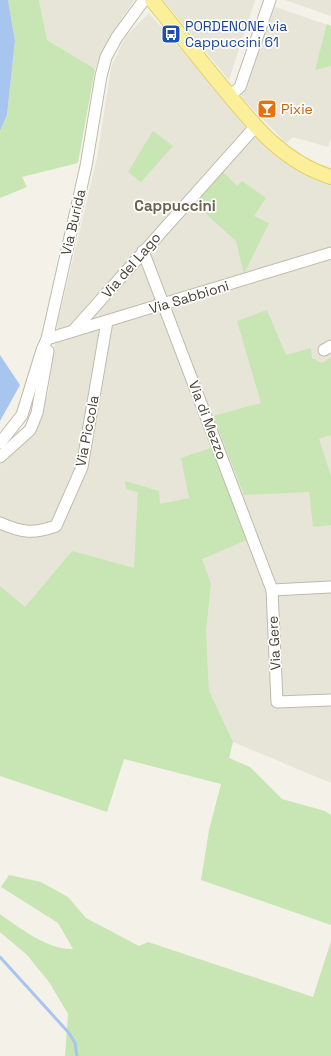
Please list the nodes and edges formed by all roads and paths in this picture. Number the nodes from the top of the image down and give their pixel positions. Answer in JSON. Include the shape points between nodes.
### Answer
{"nodes":[{"id":1,"x":144,"y":0,"type":"edge"},
{"id":2,"x":152,"y":0,"type":"edge"},
{"id":3,"x":270,"y":0,"type":"edge"},
{"id":4,"x":230,"y":96,"type":"junction"},
{"id":5,"x":255,"y":127,"type":"junction"},
{"id":6,"x":331,"y":177,"type":"edge"},
{"id":7,"x":143,"y":251,"type":"junction"},
{"id":8,"x":331,"y":253,"type":"edge"},
{"id":9,"x":164,"y":305,"type":"junction"},
{"id":10,"x":107,"y":321,"type":"junction"},
{"id":11,"x":72,"y":332,"type":"junction"},
{"id":12,"x":47,"y":339,"type":"junction"},
{"id":13,"x":0,"y":444,"type":"edge"},
{"id":14,"x":0,"y":458,"type":"edge"},
{"id":15,"x":0,"y":523,"type":"edge"},
{"id":16,"x":331,"y":587,"type":"edge"},
{"id":17,"x":272,"y":590,"type":"junction"},
{"id":18,"x":331,"y":700,"type":"edge"}],
"edges":[{"from":1,"to":12,"type":"street","name":"Via Burida","via":[[110,51],[101,76],[86,166]]},
{"from":2,"to":4,"type":"main road"},
{"from":3,"to":4,"type":"street","via":[[240,87]]},
{"from":4,"to":5,"type":"main road"},
{"from":5,"to":6,"type":"main road","via":[[294,160]]},
{"from":5,"to":7,"type":"street","name":"Via del Lago"},
{"from":7,"to":9,"type":"street","name":"Via di Mezzo"},
{"from":7,"to":11,"type":"street","name":"Via del Lago"},
{"from":8,"to":9,"type":"street","name":"Via Sabbioni"},
{"from":9,"to":10,"type":"street","name":"Via Sabbioni"},
{"from":9,"to":17,"type":"street","name":"Via di Mezzo"},
{"from":10,"to":11,"type":"street","name":"Via Sabbioni"},
{"from":10,"to":15,"type":"street","name":"Via Piccola","via":[[82,467],[56,526],[39,532],[20,532]]},
{"from":11,"to":12,"type":"street","name":"Via Sabbioni"},
{"from":12,"to":13,"type":"street","name":"Via Burida","via":[[22,415]]},
{"from":12,"to":14,"type":"street","via":[[48,348],[37,413],[30,430]]},
{"from":16,"to":17,"type":"street"},
{"from":17,"to":18,"type":"street","name":"Via Gere","via":[[277,702]]}]}
